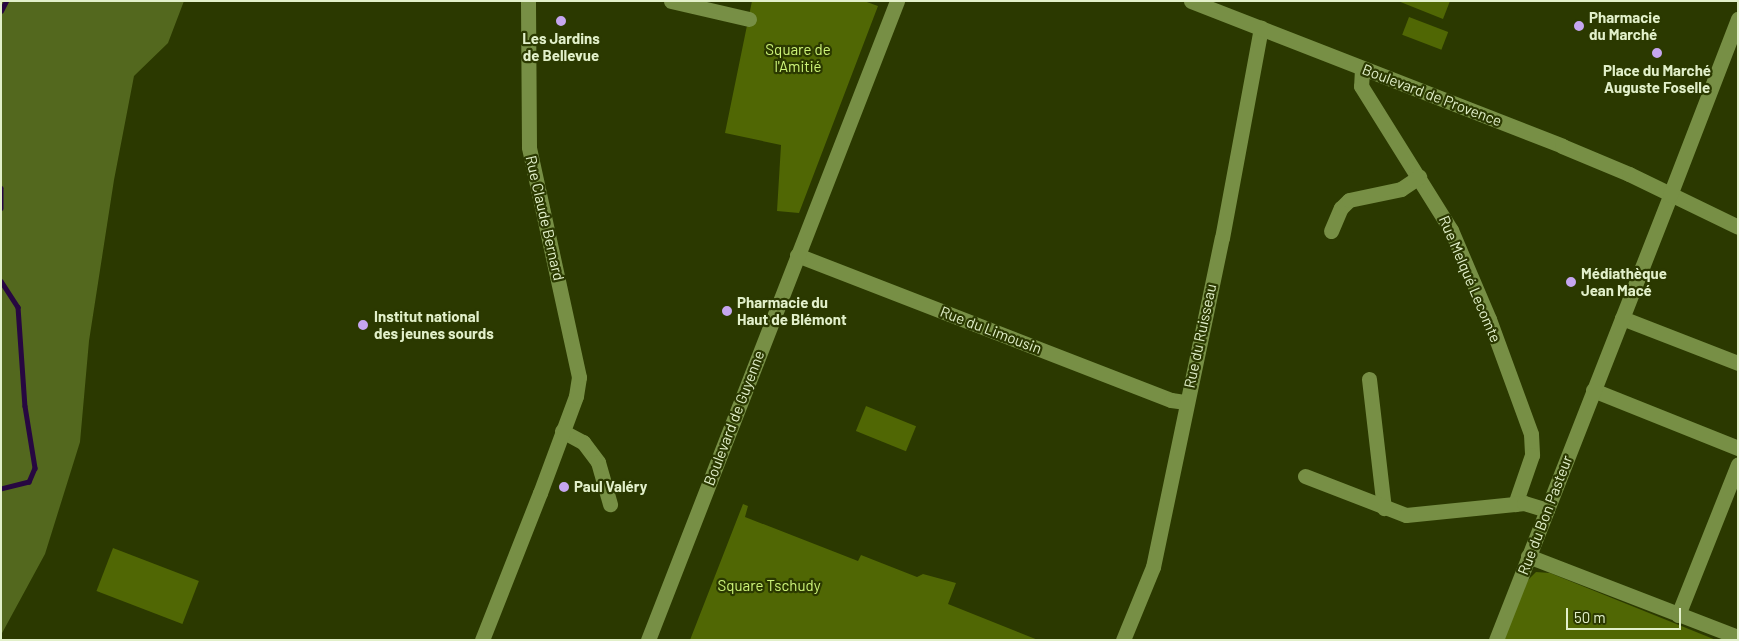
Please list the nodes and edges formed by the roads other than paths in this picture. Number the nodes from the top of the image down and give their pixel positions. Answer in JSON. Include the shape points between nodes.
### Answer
{"nodes":[{"id":1,"x":528,"y":1,"type":"edge"},
{"id":2,"x":671,"y":1,"type":"edge"},
{"id":3,"x":897,"y":1,"type":"edge"},
{"id":4,"x":1191,"y":1,"type":"edge"},
{"id":5,"x":748,"y":19,"type":"dead end"},
{"id":6,"x":1738,"y":19,"type":"edge"},
{"id":7,"x":1261,"y":28,"type":"junction"},
{"id":8,"x":1362,"y":69,"type":"junction"},
{"id":9,"x":1419,"y":177,"type":"junction"},
{"id":10,"x":1670,"y":195,"type":"junction"},
{"id":11,"x":1738,"y":228,"type":"edge"},
{"id":12,"x":1331,"y":231,"type":"dead end"},
{"id":13,"x":797,"y":255,"type":"junction"},
{"id":14,"x":1622,"y":318,"type":"junction"},
{"id":15,"x":1738,"y":363,"type":"edge"},
{"id":16,"x":1369,"y":379,"type":"dead end"},
{"id":17,"x":1594,"y":390,"type":"junction"},
{"id":18,"x":1186,"y":402,"type":"junction"},
{"id":19,"x":562,"y":431,"type":"junction"},
{"id":20,"x":1738,"y":448,"type":"edge"},
{"id":21,"x":1738,"y":464,"type":"edge"},
{"id":22,"x":1305,"y":476,"type":"dead end"},
{"id":23,"x":610,"y":504,"type":"dead end"},
{"id":24,"x":1515,"y":504,"type":"junction"},
{"id":25,"x":1384,"y":508,"type":"junction"},
{"id":26,"x":1547,"y":510,"type":"junction"},
{"id":27,"x":1528,"y":556,"type":"junction"},
{"id":28,"x":1678,"y":614,"type":"junction"},
{"id":29,"x":1738,"y":637,"type":"edge"},
{"id":30,"x":482,"y":640,"type":"edge"},
{"id":31,"x":648,"y":640,"type":"edge"},
{"id":32,"x":1123,"y":640,"type":"edge"},
{"id":33,"x":1496,"y":640,"type":"edge"}],
"edges":[{"from":1,"to":19,"type":"street","name":"Rue Claude Bernard","via":[[529,147],[579,377],[576,396]]},
{"from":2,"to":5,"type":"street"},
{"from":3,"to":13,"type":"street","name":"Boulevard de Guyenne"},
{"from":4,"to":7,"type":"street","name":"Boulevard de Provence"},
{"from":6,"to":10,"type":"street","name":"Rue du Bon Pasteur"},
{"from":7,"to":8,"type":"street","name":"Boulevard de Provence"},
{"from":7,"to":18,"type":"street","name":"Rue du Ruisseau","via":[[1222,238]]},
{"from":8,"to":9,"type":"street","name":"Rue Melqué Lecomte","via":[[1361,86]]},
{"from":8,"to":10,"type":"street","name":"Boulevard de Provence","via":[[1562,146]]},
{"from":9,"to":12,"type":"street","via":[[1401,189],[1349,200],[1341,208]]},
{"from":9,"to":24,"type":"street","name":"Rue Melqué Lecomte","via":[[1439,208],[1471,276],[1531,434],[1532,455]]},
{"from":10,"to":11,"type":"street","name":"Boulevard de Provence"},
{"from":10,"to":14,"type":"street","name":"Rue du Bon Pasteur"},
{"from":13,"to":18,"type":"street","name":"Rue du Limousin","via":[[1171,400]]},
{"from":13,"to":31,"type":"street","name":"Boulevard de Guyenne"},
{"from":14,"to":15,"type":"street"},
{"from":14,"to":17,"type":"street","name":"Rue du Bon Pasteur"},
{"from":16,"to":25,"type":"street"},
{"from":17,"to":20,"type":"street"},
{"from":17,"to":26,"type":"street","name":"Rue du Bon Pasteur"},
{"from":18,"to":32,"type":"street","name":"Rue du Ruisseau","via":[[1153,567]]},
{"from":19,"to":23,"type":"street","via":[[583,442],[598,462]]},
{"from":19,"to":30,"type":"street","name":"Rue Claude Bernard"},
{"from":21,"to":28,"type":"street"},
{"from":22,"to":25,"type":"street"},
{"from":24,"to":25,"type":"street","via":[[1417,516]]},
{"from":24,"to":26,"type":"street"},
{"from":26,"to":27,"type":"street","name":"Rue du Bon Pasteur"},
{"from":27,"to":28,"type":"street"},
{"from":27,"to":33,"type":"street","name":"Rue du Bon Pasteur"},
{"from":28,"to":29,"type":"street"}]}
